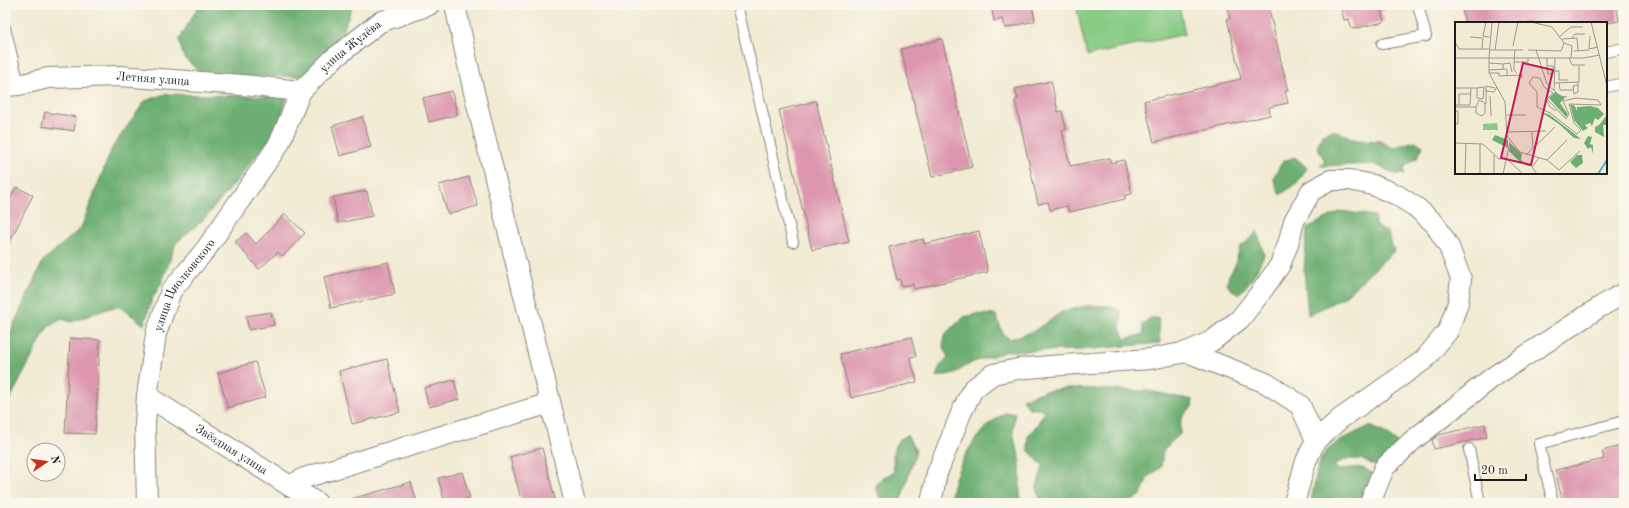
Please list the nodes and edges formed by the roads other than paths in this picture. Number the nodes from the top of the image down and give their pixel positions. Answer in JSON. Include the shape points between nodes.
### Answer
{"nodes":[{"id":1,"x":429,"y":5,"type":"edge"},
{"id":2,"x":455,"y":5,"type":"edge"},
{"id":3,"x":737,"y":5,"type":"edge"},
{"id":4,"x":1418,"y":5,"type":"edge"},
{"id":5,"x":5,"y":28,"type":"edge"},
{"id":6,"x":1382,"y":44,"type":"dead end"},
{"id":7,"x":1624,"y":48,"type":"edge"},
{"id":8,"x":1607,"y":52,"type":"edge"},
{"id":9,"x":1624,"y":83,"type":"edge"},
{"id":10,"x":12,"y":85,"type":"edge"},
{"id":11,"x":1607,"y":88,"type":"edge"},
{"id":12,"x":301,"y":91,"type":"junction"},
{"id":13,"x":5,"y":101,"type":"edge"},
{"id":14,"x":792,"y":242,"type":"dead end"},
{"id":15,"x":1624,"y":293,"type":"edge"},
{"id":16,"x":1187,"y":352,"type":"junction"},
{"id":17,"x":147,"y":396,"type":"junction"},
{"id":18,"x":550,"y":403,"type":"junction"},
{"id":19,"x":1624,"y":421,"type":"edge"},
{"id":20,"x":1316,"y":440,"type":"junction"},
{"id":21,"x":1469,"y":449,"type":"dead end"},
{"id":22,"x":290,"y":486,"type":"junction"},
{"id":23,"x":147,"y":503,"type":"edge"},
{"id":24,"x":317,"y":503,"type":"edge"},
{"id":25,"x":575,"y":503,"type":"edge"},
{"id":26,"x":931,"y":503,"type":"edge"},
{"id":27,"x":1294,"y":503,"type":"edge"},
{"id":28,"x":1370,"y":503,"type":"edge"},
{"id":29,"x":1480,"y":503,"type":"edge"},
{"id":30,"x":1553,"y":503,"type":"edge"}],
"edges":[{"from":1,"to":12,"type":"street","name":"улица Жулёва","via":[[380,22],[333,59]]},
{"from":2,"to":18,"type":"street"},
{"from":3,"to":14,"type":"lane"},
{"from":4,"to":6,"type":"lane","via":[[1426,36]]},
{"from":5,"to":10,"type":"lane"},
{"from":7,"to":8,"type":"lane"},
{"from":9,"to":11,"type":"lane"},
{"from":10,"to":12,"type":"street","name":"Летняя улица","via":[[48,78],[119,76]]},
{"from":10,"to":13,"type":"street"},
{"from":12,"to":17,"type":"street","name":"улица Циолковского","via":[[279,144],[206,249],[171,291],[156,334]]},
{"from":15,"to":28,"type":"street","via":[[1493,377],[1412,440],[1384,468]]},
{"from":16,"to":20,"type":"street","via":[[1266,383],[1300,405]]},
{"from":16,"to":20,"type":"street","via":[[1212,341],[1240,319],[1261,292],[1280,265],[1294,221],[1311,191],[1332,180],[1349,180],[1373,185],[1397,195],[1417,208],[1434,224],[1449,247],[1461,279],[1458,303],[1448,331],[1424,360],[1340,419]]},
{"from":16,"to":26,"type":"street","via":[[1150,359],[1018,369],[993,374],[973,389],[962,411],[937,473]]},
{"from":17,"to":22,"type":"street","name":"Звёздная улица"},
{"from":17,"to":23,"type":"street","name":"улица Циолковского"},
{"from":18,"to":22,"type":"street","via":[[304,478]]},
{"from":18,"to":25,"type":"street"},
{"from":19,"to":30,"type":"lane","via":[[1539,444]]},
{"from":20,"to":27,"type":"street","via":[[1306,461]]},
{"from":21,"to":29,"type":"lane"},
{"from":22,"to":24,"type":"street","name":"Звёздная улица"}]}
